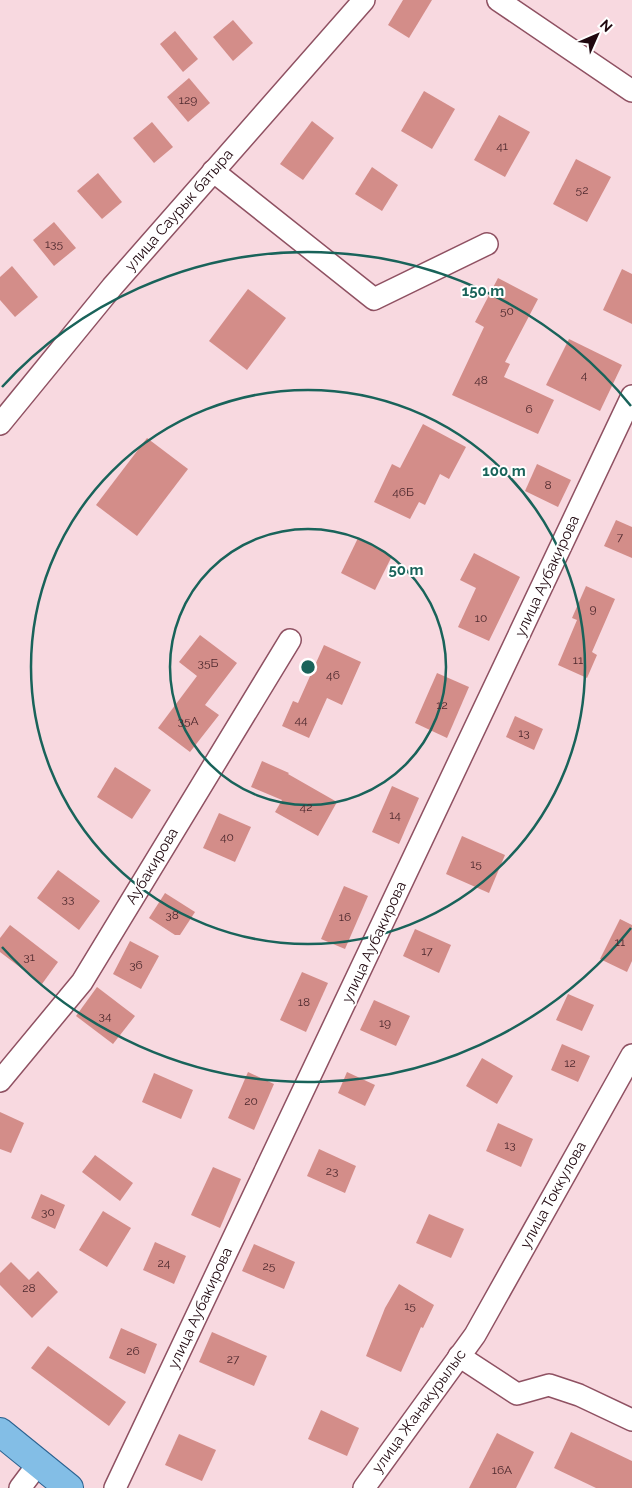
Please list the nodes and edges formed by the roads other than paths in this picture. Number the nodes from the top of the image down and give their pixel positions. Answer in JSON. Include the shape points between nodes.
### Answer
{"nodes":[{"id":1,"x":364,"y":0,"type":"edge"},
{"id":2,"x":498,"y":0,"type":"edge"},
{"id":3,"x":632,"y":91,"type":"edge"},
{"id":4,"x":213,"y":171,"type":"junction"},
{"id":5,"x":487,"y":244,"type":"dead end"},
{"id":6,"x":632,"y":396,"type":"edge"},
{"id":7,"x":0,"y":424,"type":"edge"},
{"id":8,"x":290,"y":640,"type":"dead end"},
{"id":9,"x":632,"y":1055,"type":"edge"},
{"id":10,"x":0,"y":1081,"type":"edge"},
{"id":11,"x":475,"y":1335,"type":"joint"},
{"id":12,"x":459,"y":1356,"type":"junction"},
{"id":13,"x":632,"y":1420,"type":"edge"},
{"id":14,"x":0,"y":1432,"type":"edge"},
{"id":15,"x":38,"y":1464,"type":"junction"},
{"id":16,"x":20,"y":1488,"type":"edge"},
{"id":17,"x":69,"y":1488,"type":"edge"},
{"id":18,"x":115,"y":1488,"type":"edge"},
{"id":19,"x":364,"y":1488,"type":"edge"}],
"edges":[{"from":1,"to":4,"type":"street","name":"улица Саурык батыра"},
{"from":2,"to":3,"type":"street"},
{"from":4,"to":5,"type":"street","via":[[374,299]]},
{"from":4,"to":7,"type":"street","name":"улица Саурык батыра","via":[[112,287]]},
{"from":6,"to":18,"type":"street","name":"улица Аубакирова"},
{"from":8,"to":10,"type":"street","name":"Аубакирова","via":[[82,982]]},
{"from":9,"to":11,"type":"street","name":"улица Токкулова"},
{"from":11,"to":12,"type":"street","name":"улица Жанакурылыс"},
{"from":12,"to":13,"type":"street","via":[[517,1394],[549,1385]]},
{"from":12,"to":19,"type":"street","name":"улица Жанакурылыс"},
{"from":14,"to":15,"type":"main road"},
{"from":15,"to":16,"type":"street"},
{"from":15,"to":17,"type":"main road"}]}
